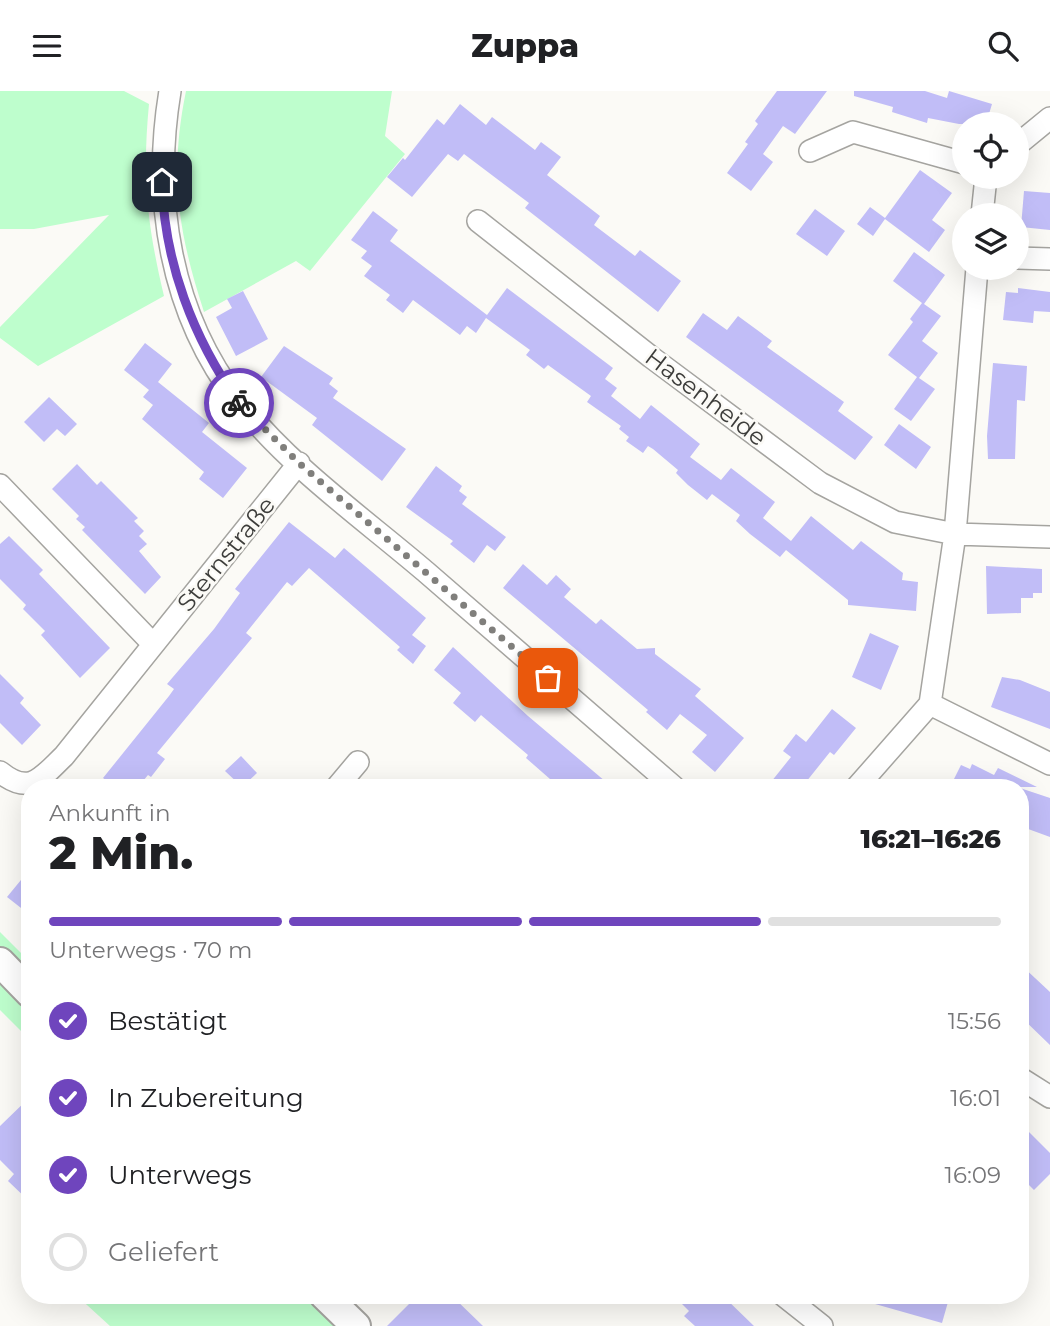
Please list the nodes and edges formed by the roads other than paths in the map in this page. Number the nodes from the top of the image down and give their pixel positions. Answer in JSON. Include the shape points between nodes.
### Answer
{"nodes":[{"id":1,"x":170,"y":91,"type":"edge"},
{"id":2,"x":1050,"y":118,"type":"edge"},
{"id":3,"x":1029,"y":135,"type":"edge"},
{"id":4,"x":810,"y":151,"type":"dead end"},
{"id":5,"x":952,"y":160,"type":"edge"},
{"id":6,"x":478,"y":221,"type":"dead end"},
{"id":7,"x":1029,"y":258,"type":"edge"},
{"id":8,"x":1050,"y":259,"type":"edge"},
{"id":9,"x":976,"y":280,"type":"edge"},
{"id":10,"x":299,"y":463,"type":"junction"},
{"id":11,"x":0,"y":485,"type":"edge"},
{"id":12,"x":954,"y":534,"type":"junction"},
{"id":13,"x":1050,"y":537,"type":"edge"},
{"id":14,"x":153,"y":644,"type":"junction"},
{"id":15,"x":930,"y":704,"type":"junction"},
{"id":16,"x":358,"y":762,"type":"dead end"},
{"id":17,"x":1050,"y":764,"type":"edge"},
{"id":18,"x":0,"y":772,"type":"edge"},
{"id":19,"x":40,"y":779,"type":"edge"},
{"id":20,"x":344,"y":779,"type":"edge"},
{"id":21,"x":665,"y":779,"type":"edge"},
{"id":22,"x":864,"y":779,"type":"edge"},
{"id":23,"x":21,"y":783,"type":"edge"},
{"id":24,"x":0,"y":962,"type":"edge"},
{"id":25,"x":21,"y":984,"type":"edge"},
{"id":26,"x":1029,"y":1084,"type":"edge"},
{"id":27,"x":1050,"y":1097,"type":"edge"},
{"id":28,"x":333,"y":1304,"type":"edge"},
{"id":29,"x":794,"y":1304,"type":"edge"},
{"id":30,"x":356,"y":1326,"type":"edge"},
{"id":31,"x":822,"y":1326,"type":"edge"}],
"edges":[{"from":1,"to":10,"type":"street","via":[[164,128],[163,198],[170,247],[188,311],[214,365],[239,402]]},
{"from":2,"to":3,"type":"street"},
{"from":4,"to":5,"type":"street","via":[[853,132]]},
{"from":6,"to":12,"type":"street","name":"Hasenheide","via":[[820,482],[895,522]]},
{"from":7,"to":8,"type":"street"},
{"from":9,"to":12,"type":"street"},
{"from":10,"to":14,"type":"street","name":"Sternstraße"},
{"from":10,"to":21,"type":"street"},
{"from":11,"to":14,"type":"street"},
{"from":12,"to":13,"type":"street","name":"Hasenheide"},
{"from":12,"to":15,"type":"street"},
{"from":14,"to":19,"type":"street","name":"Sternstraße","via":[[64,757]]},
{"from":15,"to":17,"type":"street"},
{"from":15,"to":22,"type":"street"},
{"from":16,"to":20,"type":"street"},
{"from":18,"to":23,"type":"street","name":"Sternstraße"},
{"from":24,"to":25,"type":"main road"},
{"from":26,"to":27,"type":"street"},
{"from":28,"to":30,"type":"main road"},
{"from":29,"to":31,"type":"street"}]}
